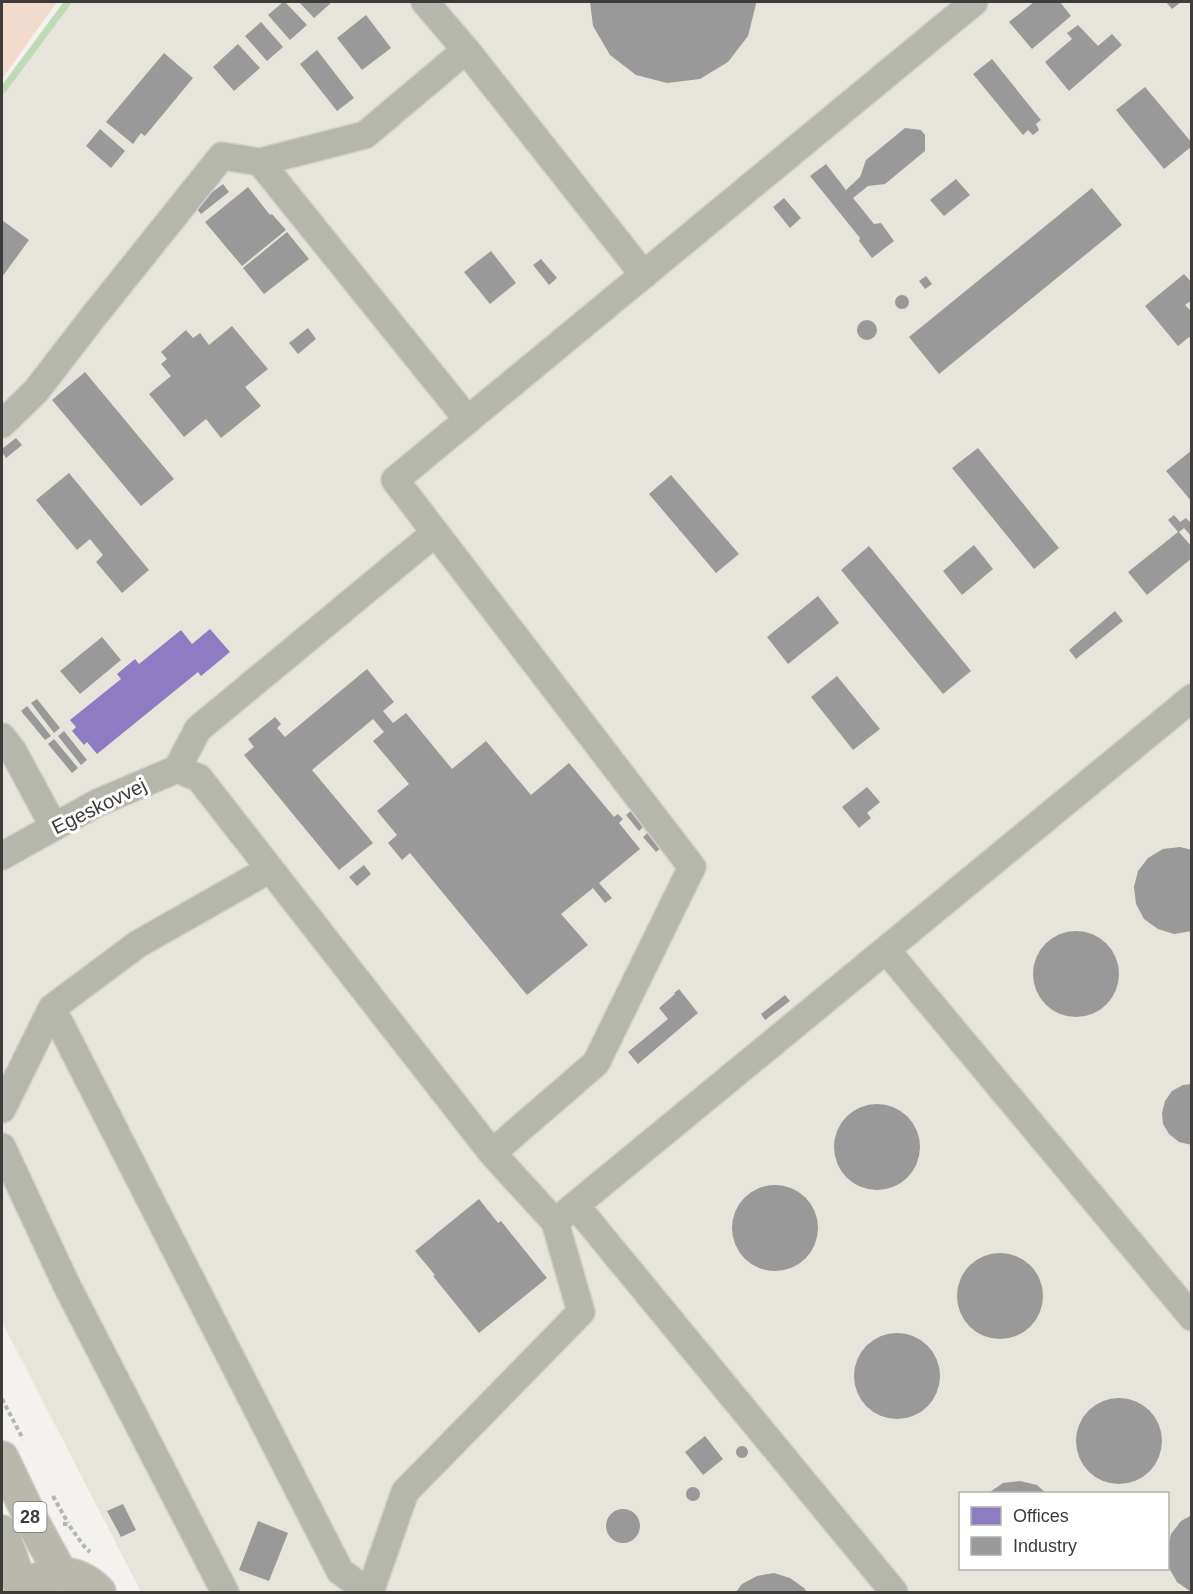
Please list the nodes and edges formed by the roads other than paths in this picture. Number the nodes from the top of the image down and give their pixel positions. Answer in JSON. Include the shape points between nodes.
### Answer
{"nodes":[{"id":1,"x":425,"y":2,"type":"edge"},
{"id":2,"x":974,"y":2,"type":"edge"},
{"id":3,"x":466,"y":50,"type":"junction"},
{"id":4,"x":260,"y":162,"type":"junction"},
{"id":5,"x":644,"y":274,"type":"junction"},
{"id":6,"x":468,"y":420,"type":"junction"},
{"id":7,"x":2,"y":424,"type":"edge"},
{"id":8,"x":435,"y":533,"type":"junction"},
{"id":9,"x":1187,"y":712,"type":"edge"},
{"id":10,"x":2,"y":737,"type":"edge"},
{"id":11,"x":188,"y":773,"type":"junction"},
{"id":12,"x":54,"y":826,"type":"junction"},
{"id":13,"x":2,"y":856,"type":"edge"},
{"id":14,"x":270,"y":869,"type":"junction"},
{"id":15,"x":887,"y":951,"type":"junction"},
{"id":16,"x":52,"y":1008,"type":"junction"},
{"id":17,"x":2,"y":1109,"type":"edge"},
{"id":18,"x":2,"y":1147,"type":"edge"},
{"id":19,"x":492,"y":1153,"type":"junction"},
{"id":20,"x":566,"y":1214,"type":"junction"},
{"id":21,"x":1191,"y":1317,"type":"edge"},
{"id":22,"x":2,"y":1458,"type":"edge"},
{"id":23,"x":2,"y":1532,"type":"edge"},
{"id":24,"x":62,"y":1574,"type":"junction"},
{"id":25,"x":21,"y":1592,"type":"edge"},
{"id":26,"x":99,"y":1593,"type":"edge"},
{"id":27,"x":225,"y":1593,"type":"edge"},
{"id":28,"x":369,"y":1593,"type":"edge"},
{"id":29,"x":894,"y":1593,"type":"edge"}],
"edges":[{"from":1,"to":3,"type":"lane"},
{"from":2,"to":5,"type":"lane"},
{"from":3,"to":4,"type":"lane","via":[[366,135]]},
{"from":3,"to":5,"type":"lane"},
{"from":4,"to":6,"type":"lane"},
{"from":4,"to":7,"type":"lane","via":[[222,156],[36,391]]},
{"from":5,"to":6,"type":"lane"},
{"from":6,"to":8,"type":"lane","via":[[395,480]]},
{"from":8,"to":11,"type":"lane","via":[[198,729]]},
{"from":8,"to":19,"type":"lane","via":[[692,867],[596,1063]]},
{"from":9,"to":15,"type":"lane"},
{"from":10,"to":12,"type":"lane"},
{"from":11,"to":12,"type":"lane","name":"Egeskovvej","via":[[97,803]]},
{"from":11,"to":14,"type":"lane"},
{"from":12,"to":13,"type":"lane","name":"Egeskovvej"},
{"from":14,"to":16,"type":"lane","via":[[138,944]]},
{"from":14,"to":19,"type":"lane"},
{"from":15,"to":20,"type":"lane"},
{"from":15,"to":21,"type":"lane"},
{"from":16,"to":17,"type":"lane"},
{"from":16,"to":28,"type":"lane","via":[[340,1571]]},
{"from":18,"to":27,"type":"lane","via":[[67,1286]]},
{"from":19,"to":20,"type":"lane"},
{"from":20,"to":28,"type":"lane","via":[[581,1312],[405,1492]]},
{"from":20,"to":29,"type":"lane"},
{"from":22,"to":24,"type":"main road","number":"28"},
{"from":23,"to":25,"type":"main road","number":"28"},
{"from":24,"to":25,"type":"main road","number":"28","via":[[35,1580]]},
{"from":24,"to":26,"type":"main road","via":[[79,1577]]}]}
